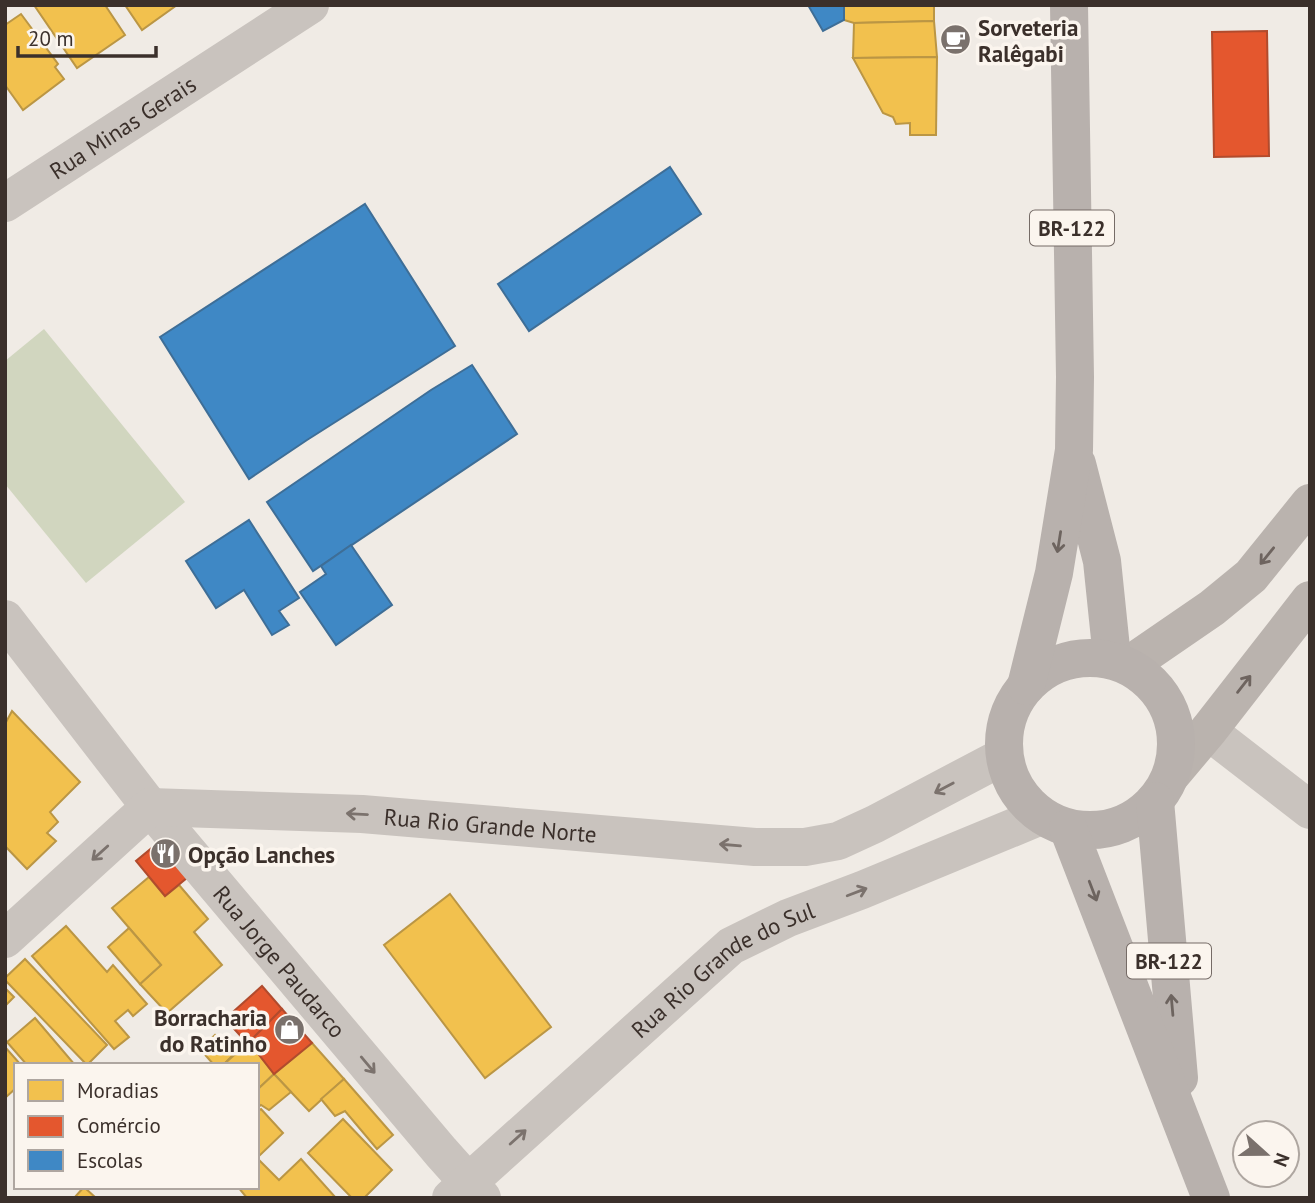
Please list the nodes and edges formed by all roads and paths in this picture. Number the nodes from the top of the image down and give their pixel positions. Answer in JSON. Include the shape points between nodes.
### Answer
{"nodes":[{"id":1,"x":310,"y":5,"type":"edge"},
{"id":2,"x":1069,"y":5,"type":"edge"},
{"id":3,"x":5,"y":203,"type":"edge"},
{"id":4,"x":1074,"y":450,"type":"junction"},
{"id":5,"x":1310,"y":503,"type":"edge"},
{"id":6,"x":1310,"y":600,"type":"edge"},
{"id":7,"x":5,"y":620,"type":"edge"},
{"id":8,"x":1120,"y":661,"type":"junction"},
{"id":9,"x":1026,"y":686,"type":"junction"},
{"id":10,"x":1208,"y":731,"type":"junction"},
{"id":11,"x":1004,"y":756,"type":"junction"},
{"id":12,"x":1163,"y":788,"type":"junction"},
{"id":13,"x":150,"y":807,"type":"junction"},
{"id":14,"x":1310,"y":810,"type":"edge"},
{"id":15,"x":1054,"y":822,"type":"junction"},
{"id":16,"x":5,"y":940,"type":"edge"},
{"id":17,"x":1183,"y":1122,"type":"junction"},
{"id":18,"x":467,"y":1193,"type":"edge"},
{"id":19,"x":1211,"y":1198,"type":"edge"}],
"edges":[{"from":1,"to":3,"type":"street","name":"Rua Minas Gerais"},
{"from":2,"to":4,"type":"main road","number":"BR-122"},
{"from":4,"to":8,"type":"main road","number":"BR-122","via":[[1102,561]]},
{"from":4,"to":9,"type":"main road","number":"BR-122","one_way":true,"via":[[1054,573]]},
{"from":5,"to":8,"type":"main road","one_way":true,"via":[[1251,576],[1213,608]]},
{"from":10,"to":6,"type":"main road","one_way":true},
{"from":7,"to":13,"type":"street","name":"Rua Jorge Paudarco"},
{"from":8,"to":9,"type":"main road","number":"BR-122","via":[[1078,659],[1057,664]]},
{"from":8,"to":12,"type":"main road","number":"BR-122","via":[[1145,677],[1162,697],[1173,722],[1176,748]]},
{"from":9,"to":11,"type":"main road","number":"BR-122","via":[[1006,725]]},
{"from":10,"to":12,"type":"main road"},
{"from":10,"to":14,"type":"street"},
{"from":11,"to":13,"type":"street","name":"Rua Rio Grande Norte","one_way":true,"via":[[876,824],[838,841],[805,847],[755,847],[362,814]]},
{"from":11,"to":15,"type":"main road","number":"BR-122","via":[[1023,800]]},
{"from":12,"to":15,"type":"main road","via":[[1143,812],[1115,827],[1084,831]]},
{"from":17,"to":12,"type":"main road","number":"BR-122","one_way":true},
{"from":13,"to":16,"type":"street","one_way":true},
{"from":13,"to":18,"type":"street","name":"Rua Jorge Paudarco","one_way":true},
{"from":15,"to":17,"type":"main road","number":"BR-122","one_way":true},
{"from":18,"to":15,"type":"street","name":"Rua Rio Grande do Sul","one_way":true,"via":[[731,946],[788,918]]},
{"from":17,"to":19,"type":"main road","number":"BR-122"}]}
